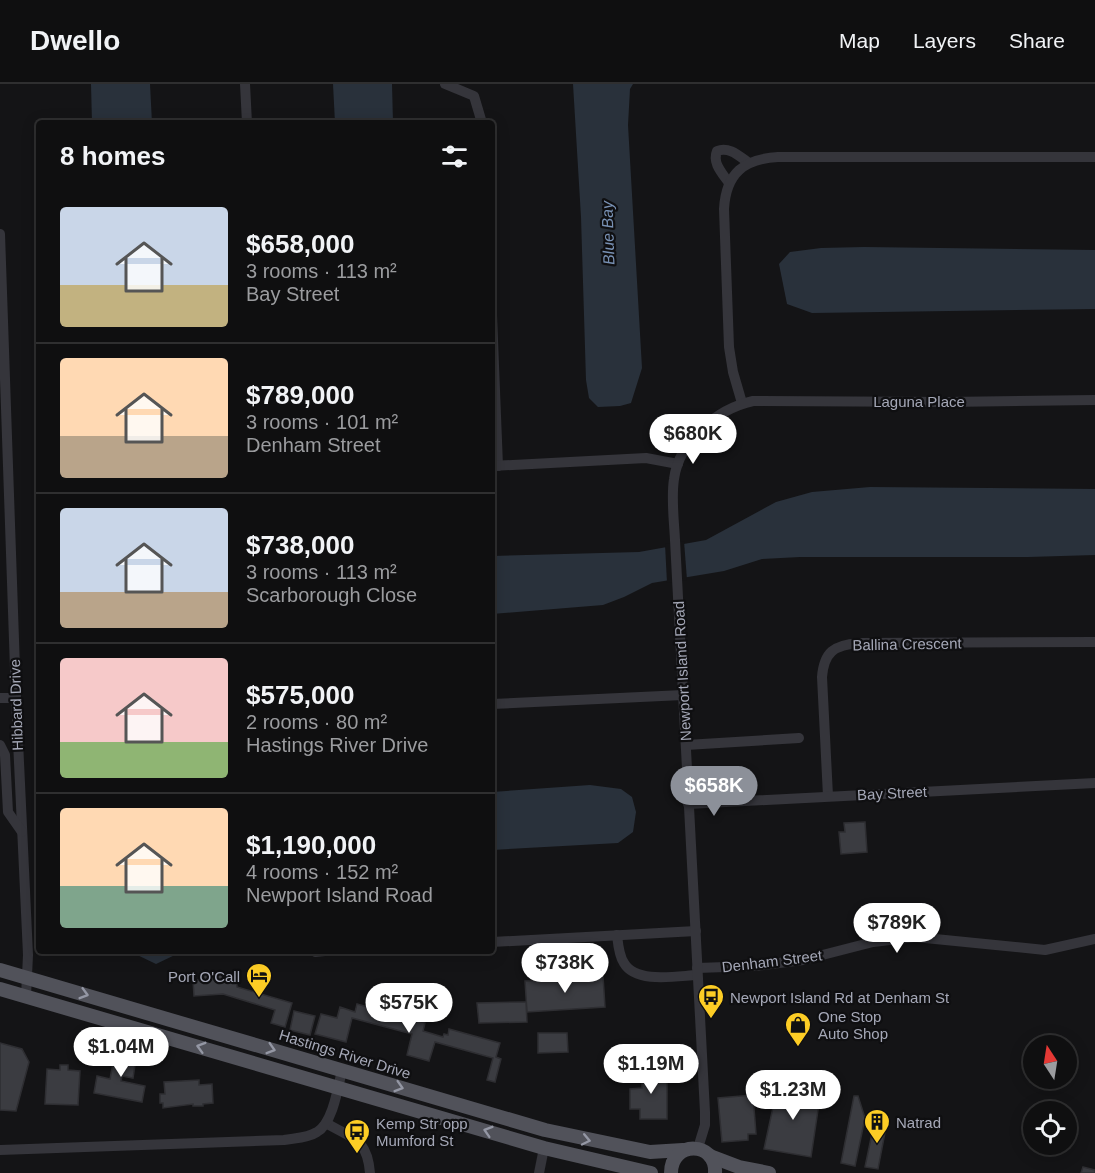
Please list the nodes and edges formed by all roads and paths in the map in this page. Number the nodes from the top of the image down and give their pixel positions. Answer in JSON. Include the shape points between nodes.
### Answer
{"nodes":[{"id":1,"x":245,"y":84,"type":"edge"},
{"id":2,"x":445,"y":84,"type":"edge"},
{"id":3,"x":247,"y":120,"type":"edge"},
{"id":4,"x":481,"y":120,"type":"edge"},
{"id":5,"x":1095,"y":157,"type":"edge"},
{"id":6,"x":749,"y":163,"type":"junction"},
{"id":7,"x":729,"y":183,"type":"junction"},
{"id":8,"x":0,"y":234,"type":"edge"},
{"id":9,"x":0,"y":255,"type":"edge"},
{"id":10,"x":3,"y":396,"type":"edge"},
{"id":11,"x":1095,"y":400,"type":"edge"},
{"id":12,"x":742,"y":403,"type":"junction"},
{"id":13,"x":678,"y":464,"type":"junction"},
{"id":14,"x":495,"y":466,"type":"edge"},
{"id":15,"x":5,"y":545,"type":"edge"},
{"id":16,"x":1095,"y":642,"type":"edge"},
{"id":17,"x":683,"y":695,"type":"junction"},
{"id":18,"x":0,"y":698,"type":"edge"},
{"id":19,"x":16,"y":698,"type":"junction"},
{"id":20,"x":495,"y":704,"type":"edge"},
{"id":21,"x":799,"y":738,"type":"dead end"},
{"id":22,"x":0,"y":745,"type":"edge"},
{"id":23,"x":686,"y":745,"type":"junction"},
{"id":24,"x":1095,"y":783,"type":"edge"},
{"id":25,"x":828,"y":796,"type":"junction"},
{"id":26,"x":688,"y":804,"type":"junction"},
{"id":27,"x":22,"y":832,"type":"junction"},
{"id":28,"x":696,"y":931,"type":"junction"},
{"id":29,"x":616,"y":935,"type":"junction"},
{"id":30,"x":1095,"y":939,"type":"edge"},
{"id":31,"x":495,"y":942,"type":"edge"},
{"id":32,"x":0,"y":970,"type":"edge"},
{"id":33,"x":697,"y":972,"type":"junction"},
{"id":34,"x":28,"y":978,"type":"junction"},
{"id":35,"x":0,"y":989,"type":"edge"},
{"id":36,"x":26,"y":996,"type":"junction"},
{"id":37,"x":342,"y":1070,"type":"junction"},
{"id":38,"x":338,"y":1087,"type":"junction"},
{"id":39,"x":326,"y":1123,"type":"junction"},
{"id":40,"x":544,"y":1148,"type":"junction"},
{"id":41,"x":690,"y":1149,"type":"junction"},
{"id":42,"x":0,"y":1150,"type":"edge"},
{"id":43,"x":710,"y":1156,"type":"junction"},
{"id":44,"x":370,"y":1173,"type":"edge"},
{"id":45,"x":539,"y":1173,"type":"edge"},
{"id":46,"x":651,"y":1173,"type":"edge"},
{"id":47,"x":671,"y":1173,"type":"edge"},
{"id":48,"x":715,"y":1173,"type":"edge"},
{"id":49,"x":769,"y":1173,"type":"edge"}],
"edges":[{"from":1,"to":3,"type":"street"},
{"from":2,"to":4,"type":"street","via":[[474,96]]},
{"from":5,"to":6,"type":"street","via":[[778,157]]},
{"from":6,"to":7,"type":"street"},
{"from":6,"to":7,"type":"street","via":[[729,150],[717,151],[716,164]]},
{"from":7,"to":12,"type":"street","via":[[724,209],[729,347]]},
{"from":8,"to":9,"type":"street","name":"Hibbard Drive"},
{"from":9,"to":10,"type":"street","name":"Hibbard Drive"},
{"from":10,"to":15,"type":"street","name":"Hibbard Drive"},
{"from":11,"to":12,"type":"street","name":"Laguna Place"},
{"from":12,"to":13,"type":"street","name":"Newport Island Road","via":[[712,420]]},
{"from":13,"to":14,"type":"street","via":[[646,458]]},
{"from":13,"to":17,"type":"street","name":"Newport Island Road","via":[[673,496]]},
{"from":15,"to":19,"type":"street","name":"Hibbard Drive"},
{"from":16,"to":25,"type":"street","name":"Ballina Crescent","via":[[859,643],[835,649],[825,660],[822,677]]},
{"from":17,"to":20,"type":"street"},
{"from":17,"to":23,"type":"street","name":"Newport Island Road"},
{"from":18,"to":19,"type":"street"},
{"from":19,"to":27,"type":"street","name":"Hibbard Drive"},
{"from":21,"to":23,"type":"street"},
{"from":22,"to":27,"type":"street","via":[[5,755],[8,812]]},
{"from":23,"to":26,"type":"street","name":"Newport Island Road"},
{"from":24,"to":25,"type":"street","name":"Bay Street"},
{"from":25,"to":26,"type":"street","name":"Bay Street"},
{"from":26,"to":28,"type":"street","name":"Newport Island Road"},
{"from":27,"to":34,"type":"street","name":"Hibbard Drive"},
{"from":28,"to":29,"type":"street"},
{"from":28,"to":33,"type":"street","name":"Newport Island Road"},
{"from":29,"to":31,"type":"street"},
{"from":29,"to":33,"type":"street","name":"Denham Street","via":[[623,962],[635,974],[648,977]]},
{"from":30,"to":33,"type":"street","name":"Denham Street","via":[[1045,950],[915,937],[873,942],[803,960]]},
{"from":32,"to":34,"type":"main road","name":"Hastings River Drive"},
{"from":33,"to":41,"type":"street","name":"Newport Island Road","via":[[705,1125]]},
{"from":34,"to":36,"type":"street","name":"Hibbard Drive"},
{"from":34,"to":37,"type":"main road","name":"Hastings River Drive","one_way":true},
{"from":35,"to":36,"type":"main road"},
{"from":38,"to":36,"type":"main road","one_way":true},
{"from":37,"to":38,"type":"street"},
{"from":37,"to":41,"type":"main road","name":"Hastings River Drive","one_way":true,"via":[[560,1134],[650,1152]]},
{"from":38,"to":39,"type":"street"},
{"from":40,"to":38,"type":"main road","one_way":true},
{"from":39,"to":42,"type":"street","via":[[315,1134],[284,1140]]},
{"from":39,"to":44,"type":"street","via":[[360,1142]]},
{"from":40,"to":45,"type":"street"},
{"from":40,"to":46,"type":"main road"},
{"from":41,"to":43,"type":"main road"},
{"from":41,"to":47,"type":"main road","via":[[673,1161]]},
{"from":43,"to":48,"type":"main road"},
{"from":43,"to":49,"type":"main road"}]}
